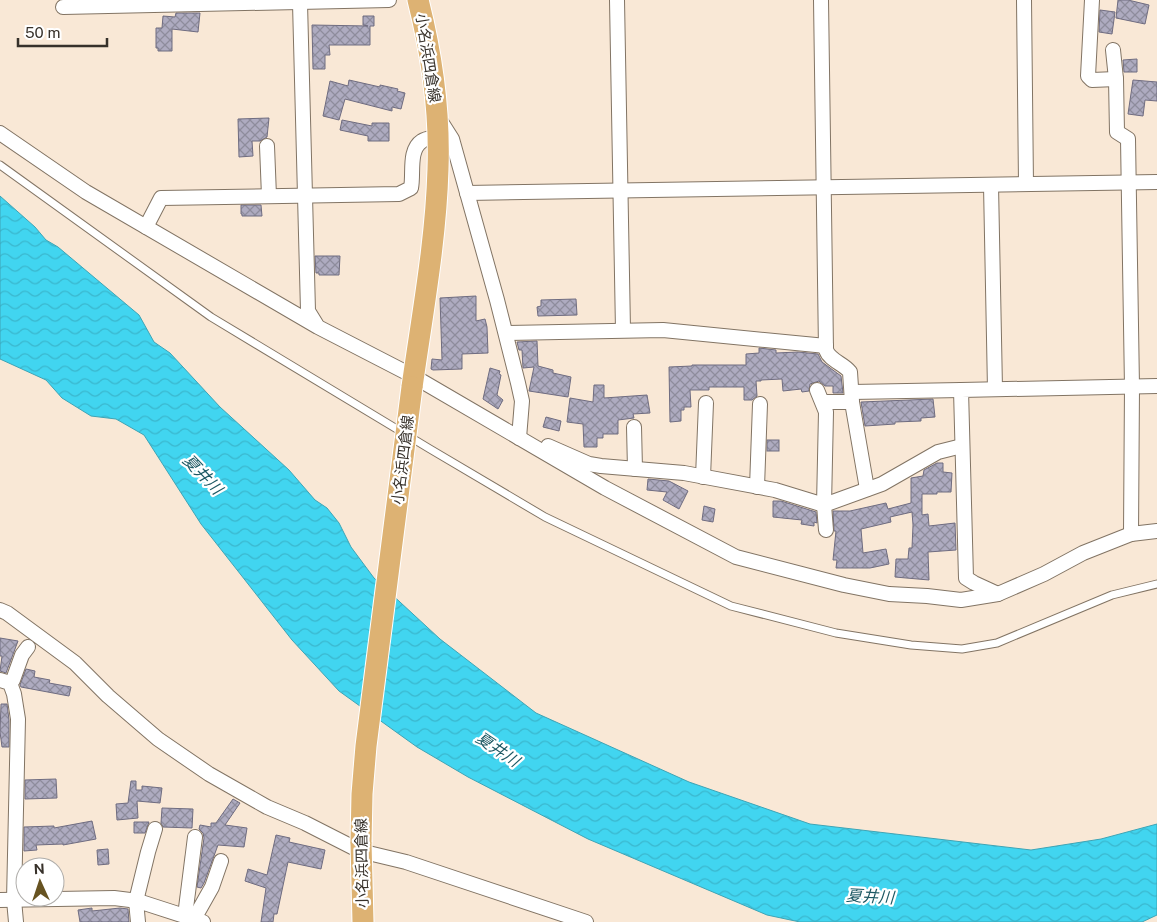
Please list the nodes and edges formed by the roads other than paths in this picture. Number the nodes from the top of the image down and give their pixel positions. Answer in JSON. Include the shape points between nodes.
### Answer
{"nodes":[{"id":1,"x":389,"y":0,"type":"edge"},
{"id":2,"x":418,"y":0,"type":"edge"},
{"id":3,"x":617,"y":0,"type":"edge"},
{"id":4,"x":821,"y":0,"type":"edge"},
{"id":5,"x":1024,"y":0,"type":"edge"},
{"id":6,"x":1092,"y":0,"type":"edge"},
{"id":7,"x":177,"y":2,"type":"edge"},
{"id":8,"x":124,"y":3,"type":"edge"},
{"id":9,"x":300,"y":3,"type":"junction"},
{"id":10,"x":63,"y":4,"type":"edge"},
{"id":11,"x":1113,"y":50,"type":"dead end"},
{"id":12,"x":1116,"y":79,"type":"junction"},
{"id":13,"x":437,"y":114,"type":"junction"},
{"id":14,"x":0,"y":133,"type":"edge"},
{"id":15,"x":438,"y":137,"type":"junction"},
{"id":16,"x":267,"y":146,"type":"dead end"},
{"id":17,"x":0,"y":165,"type":"edge"},
{"id":18,"x":1128,"y":182,"type":"junction"},
{"id":19,"x":1157,"y":182,"type":"edge"},
{"id":20,"x":1026,"y":184,"type":"junction"},
{"id":21,"x":991,"y":185,"type":"junction"},
{"id":22,"x":824,"y":187,"type":"junction"},
{"id":23,"x":620,"y":190,"type":"junction"},
{"id":24,"x":467,"y":193,"type":"junction"},
{"id":25,"x":305,"y":195,"type":"junction"},
{"id":26,"x":269,"y":196,"type":"junction"},
{"id":27,"x":146,"y":227,"type":"junction"},
{"id":28,"x":318,"y":327,"type":"junction"},
{"id":29,"x":623,"y":330,"type":"junction"},
{"id":30,"x":506,"y":333,"type":"junction"},
{"id":31,"x":826,"y":346,"type":"junction"},
{"id":32,"x":413,"y":382,"type":"junction"},
{"id":33,"x":1157,"y":386,"type":"edge"},
{"id":34,"x":1132,"y":387,"type":"junction"},
{"id":35,"x":995,"y":389,"type":"junction"},
{"id":36,"x":961,"y":390,"type":"junction"},
{"id":37,"x":852,"y":397,"type":"junction"},
{"id":38,"x":706,"y":403,"type":"dead end"},
{"id":39,"x":760,"y":404,"type":"dead end"},
{"id":40,"x":634,"y":427,"type":"dead end"},
{"id":41,"x":523,"y":441,"type":"junction"},
{"id":42,"x":962,"y":446,"type":"junction"},
{"id":43,"x":635,"y":469,"type":"junction"},
{"id":44,"x":703,"y":476,"type":"junction"},
{"id":45,"x":758,"y":487,"type":"junction"},
{"id":46,"x":867,"y":489,"type":"junction"},
{"id":47,"x":824,"y":505,"type":"junction"},
{"id":48,"x":826,"y":530,"type":"dead end"},
{"id":49,"x":1157,"y":531,"type":"edge"},
{"id":50,"x":1131,"y":534,"type":"junction"},
{"id":51,"x":1157,"y":584,"type":"edge"},
{"id":52,"x":998,"y":594,"type":"junction"},
{"id":53,"x":0,"y":610,"type":"edge"},
{"id":54,"x":28,"y":647,"type":"dead end"},
{"id":55,"x":5,"y":682,"type":"edge"},
{"id":56,"x":155,"y":830,"type":"dead end"},
{"id":57,"x":195,"y":837,"type":"dead end"},
{"id":58,"x":360,"y":847,"type":"junction"},
{"id":59,"x":221,"y":861,"type":"dead end"},
{"id":60,"x":7,"y":900,"type":"edge"},
{"id":61,"x":136,"y":901,"type":"junction"},
{"id":62,"x":194,"y":919,"type":"edge"},
{"id":63,"x":16,"y":922,"type":"edge"},
{"id":64,"x":138,"y":922,"type":"edge"},
{"id":65,"x":363,"y":922,"type":"edge"},
{"id":66,"x":586,"y":922,"type":"edge"}],
"edges":[{"from":1,"to":9,"type":"street"},
{"from":2,"to":13,"type":"main road","name":"小名浜四倉線"},
{"from":3,"to":23,"type":"street"},
{"from":4,"to":22,"type":"street"},
{"from":5,"to":20,"type":"street"},
{"from":6,"to":12,"type":"street","via":[[1088,76],[1092,80]]},
{"from":7,"to":8,"type":"street"},
{"from":7,"to":9,"type":"street"},
{"from":8,"to":10,"type":"street"},
{"from":9,"to":25,"type":"street"},
{"from":11,"to":12,"type":"street"},
{"from":12,"to":18,"type":"street","via":[[1118,132],[1128,139]]},
{"from":13,"to":15,"type":"main road","name":"小名浜四倉線"},
{"from":13,"to":24,"type":"street","via":[[452,139]]},
{"from":14,"to":27,"type":"street","via":[[86,192]]},
{"from":15,"to":25,"type":"street","via":[[423,140],[416,147],[410,188],[399,194]]},
{"from":15,"to":32,"type":"main road","name":"小名浜四倉線","via":[[437,195]]},
{"from":16,"to":26,"type":"street"},
{"from":17,"to":51,"type":"lane","via":[[211,317],[545,517],[731,606],[836,633],[910,646],[962,648],[997,643],[1112,595]]},
{"from":18,"to":19,"type":"street"},
{"from":18,"to":20,"type":"street"},
{"from":18,"to":34,"type":"street"},
{"from":20,"to":21,"type":"street"},
{"from":21,"to":22,"type":"street"},
{"from":21,"to":35,"type":"street"},
{"from":22,"to":23,"type":"street"},
{"from":22,"to":31,"type":"street"},
{"from":23,"to":24,"type":"street"},
{"from":23,"to":29,"type":"street"},
{"from":24,"to":30,"type":"street"},
{"from":25,"to":26,"type":"street"},
{"from":25,"to":28,"type":"street","via":[[308,311]]},
{"from":26,"to":27,"type":"street","via":[[161,198]]},
{"from":27,"to":28,"type":"street"},
{"from":28,"to":32,"type":"street"},
{"from":29,"to":30,"type":"street"},
{"from":29,"to":31,"type":"street","via":[[663,330]]},
{"from":30,"to":41,"type":"street","via":[[522,401]]},
{"from":31,"to":37,"type":"street","via":[[828,356],[850,372]]},
{"from":32,"to":41,"type":"street"},
{"from":32,"to":58,"type":"main road","name":"小名浜四倉線","bridge":true,"via":[[366,746]]},
{"from":33,"to":34,"type":"street"},
{"from":34,"to":35,"type":"street"},
{"from":34,"to":50,"type":"street"},
{"from":35,"to":36,"type":"street"},
{"from":36,"to":37,"type":"street"},
{"from":36,"to":42,"type":"street"},
{"from":37,"to":46,"type":"street"},
{"from":37,"to":47,"type":"street","via":[[820,396],[826,412]]},
{"from":38,"to":44,"type":"street"},
{"from":39,"to":45,"type":"street"},
{"from":40,"to":43,"type":"street"},
{"from":41,"to":43,"type":"street","via":[[537,442],[590,464]]},
{"from":41,"to":52,"type":"street","via":[[736,557],[889,594],[960,600]]},
{"from":42,"to":46,"type":"street","via":[[938,452]]},
{"from":42,"to":52,"type":"street","via":[[966,578]]},
{"from":43,"to":44,"type":"street"},
{"from":44,"to":45,"type":"street"},
{"from":45,"to":47,"type":"street"},
{"from":46,"to":47,"type":"street"},
{"from":47,"to":48,"type":"street"},
{"from":49,"to":50,"type":"street"},
{"from":50,"to":52,"type":"street"},
{"from":53,"to":58,"type":"street","via":[[75,664],[158,739],[208,774],[267,807]]},
{"from":54,"to":55,"type":"street","via":[[13,680]]},
{"from":55,"to":60,"type":"street","via":[[14,694],[18,719]]},
{"from":56,"to":61,"type":"street"},
{"from":57,"to":62,"type":"street"},
{"from":58,"to":65,"type":"main road","name":"小名浜四倉線"},
{"from":58,"to":66,"type":"street"},
{"from":59,"to":62,"type":"street","via":[[212,887]]},
{"from":60,"to":61,"type":"street","via":[[114,898]]},
{"from":60,"to":63,"type":"street"},
{"from":61,"to":62,"type":"street"},
{"from":61,"to":64,"type":"street"}]}
